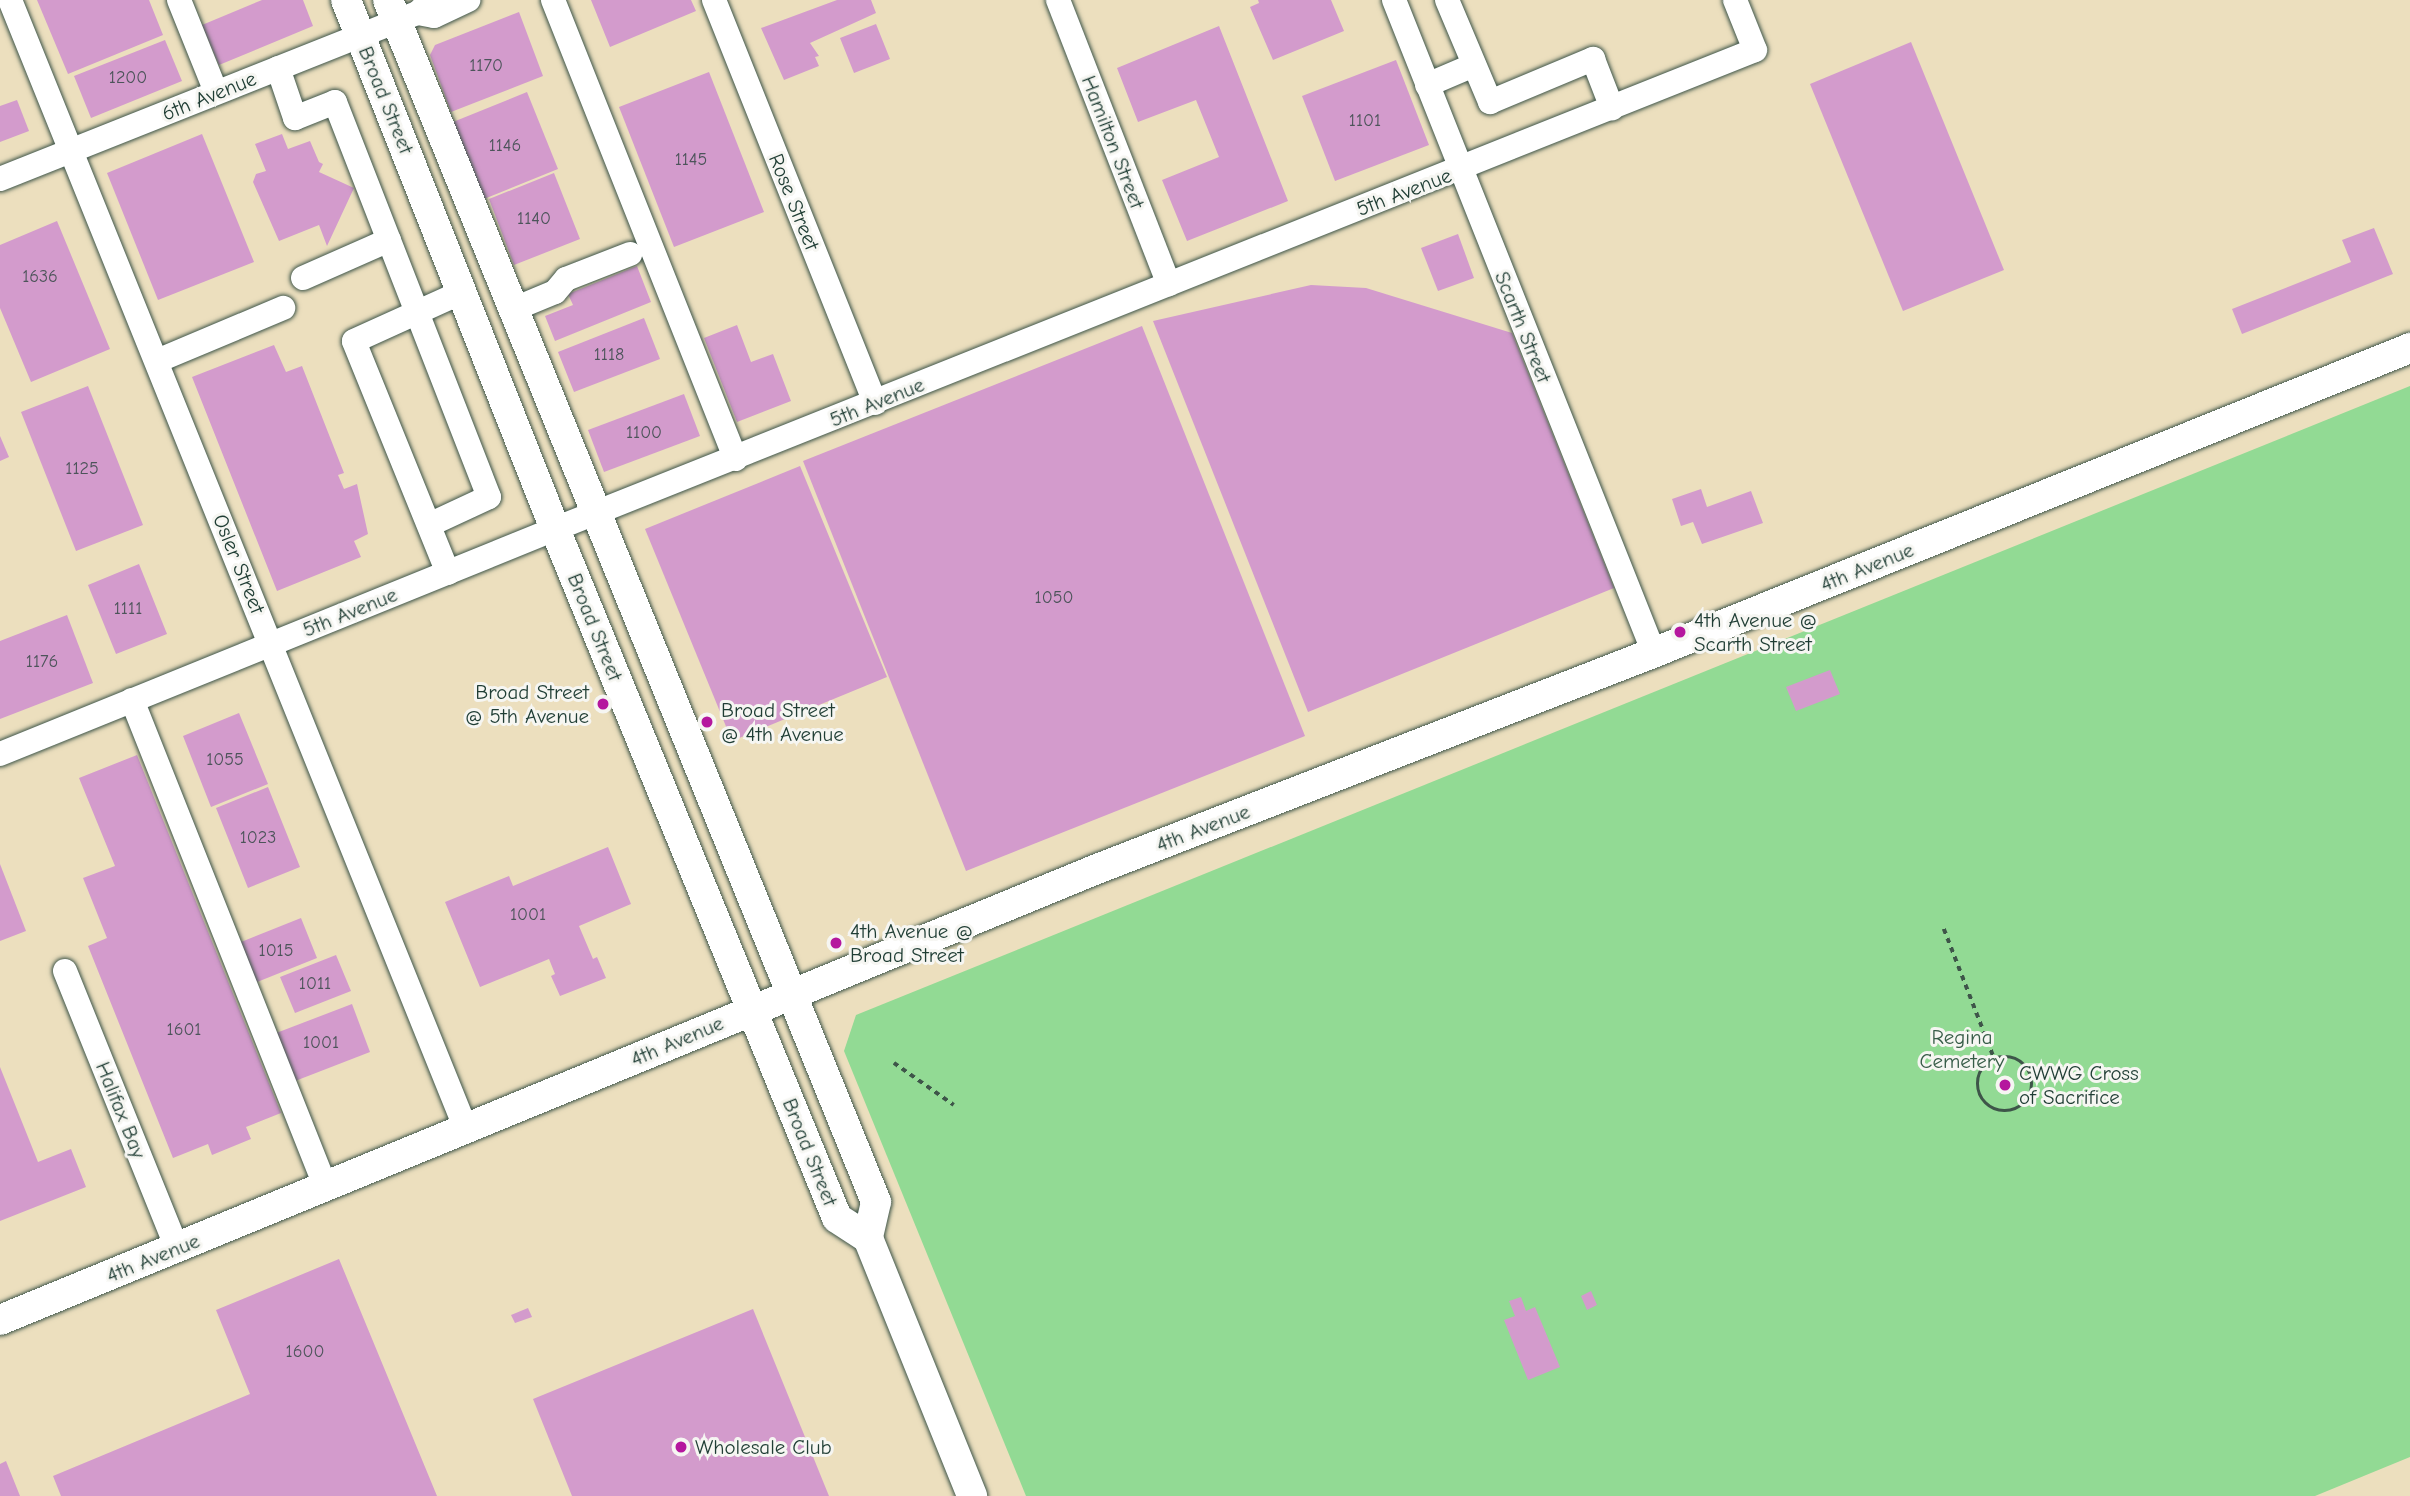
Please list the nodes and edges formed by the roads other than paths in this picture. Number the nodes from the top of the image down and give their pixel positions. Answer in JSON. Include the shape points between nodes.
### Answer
{"nodes":[{"id":1,"x":10,"y":0,"type":"edge"},
{"id":2,"x":179,"y":0,"type":"edge"},
{"id":3,"x":346,"y":0,"type":"edge"},
{"id":4,"x":468,"y":0,"type":"edge"},
{"id":5,"x":554,"y":0,"type":"edge"},
{"id":6,"x":714,"y":0,"type":"edge"},
{"id":7,"x":1058,"y":0,"type":"edge"},
{"id":8,"x":1394,"y":0,"type":"edge"},
{"id":9,"x":1447,"y":0,"type":"edge"},
{"id":10,"x":1735,"y":0,"type":"edge"},
{"id":11,"x":408,"y":8,"type":"edge"},
{"id":12,"x":360,"y":36,"type":"junction"},
{"id":13,"x":1475,"y":65,"type":"junction"},
{"id":14,"x":278,"y":68,"type":"junction"},
{"id":15,"x":1427,"y":85,"type":"junction"},
{"id":16,"x":216,"y":92,"type":"junction"},
{"id":17,"x":1612,"y":108,"type":"junction"},
{"id":18,"x":72,"y":150,"type":"junction"},
{"id":19,"x":1460,"y":169,"type":"junction"},
{"id":20,"x":0,"y":179,"type":"edge"},
{"id":21,"x":389,"y":240,"type":"junction"},
{"id":22,"x":630,"y":254,"type":"dead end"},
{"id":23,"x":303,"y":278,"type":"dead end"},
{"id":24,"x":1168,"y":284,"type":"junction"},
{"id":25,"x":462,"y":292,"type":"junction"},
{"id":26,"x":284,"y":308,"type":"dead end"},
{"id":27,"x":514,"y":309,"type":"junction"},
{"id":28,"x":417,"y":312,"type":"junction"},
{"id":29,"x":2410,"y":348,"type":"edge"},
{"id":30,"x":157,"y":361,"type":"junction"},
{"id":31,"x":874,"y":403,"type":"junction"},
{"id":32,"x":736,"y":459,"type":"junction"},
{"id":33,"x":594,"y":513,"type":"junction"},
{"id":34,"x":429,"y":525,"type":"junction"},
{"id":35,"x":555,"y":529,"type":"junction"},
{"id":36,"x":448,"y":573,"type":"junction"},
{"id":37,"x":271,"y":643,"type":"junction"},
{"id":38,"x":1654,"y":653,"type":"junction"},
{"id":39,"x":132,"y":700,"type":"junction"},
{"id":40,"x":0,"y":754,"type":"edge"},
{"id":41,"x":65,"y":971,"type":"dead end"},
{"id":42,"x":792,"y":994,"type":"junction"},
{"id":43,"x":751,"y":1010,"type":"junction"},
{"id":44,"x":466,"y":1129,"type":"junction"},
{"id":45,"x":326,"y":1188,"type":"junction"},
{"id":46,"x":868,"y":1238,"type":"junction"},
{"id":47,"x":177,"y":1248,"type":"junction"},
{"id":48,"x":0,"y":1320,"type":"edge"},
{"id":49,"x":972,"y":1496,"type":"edge"}],
"edges":[{"from":1,"to":18,"type":"street","name":"Osler Street"},
{"from":2,"to":16,"type":"street"},
{"from":3,"to":12,"type":"main road","name":"Broad Street"},
{"from":4,"to":11,"type":"street","name":"6th Avenue","via":[[434,16]]},
{"from":5,"to":32,"type":"street"},
{"from":6,"to":31,"type":"street","name":"Rose Street"},
{"from":7,"to":24,"type":"street","name":"Hamilton Street"},
{"from":8,"to":15,"type":"street","name":"Scarth Street"},
{"from":9,"to":13,"type":"street"},
{"from":10,"to":17,"type":"street","name":"5th Avenue","via":[[1755,51]]},
{"from":11,"to":12,"type":"street","name":"6th Avenue"},
{"from":11,"to":27,"type":"main road","name":"Broad Street"},
{"from":12,"to":14,"type":"street","name":"6th Avenue"},
{"from":12,"to":25,"type":"main road","name":"Broad Street"},
{"from":13,"to":15,"type":"street"},
{"from":13,"to":17,"type":"street","via":[[1490,102],[1593,59]]},
{"from":14,"to":16,"type":"street","name":"6th Avenue"},
{"from":14,"to":21,"type":"street","via":[[295,118],[335,102]]},
{"from":15,"to":19,"type":"street","name":"Scarth Street"},
{"from":16,"to":18,"type":"street","name":"6th Avenue"},
{"from":17,"to":19,"type":"street","name":"5th Avenue"},
{"from":18,"to":20,"type":"street","name":"6th Avenue"},
{"from":18,"to":30,"type":"street","name":"Osler Street"},
{"from":19,"to":24,"type":"street","name":"5th Avenue"},
{"from":19,"to":38,"type":"street","name":"Scarth Street"},
{"from":21,"to":23,"type":"street"},
{"from":21,"to":28,"type":"street"},
{"from":22,"to":27,"type":"street","via":[[566,279],[555,292]]},
{"from":24,"to":31,"type":"street","name":"5th Avenue"},
{"from":25,"to":28,"type":"street"},
{"from":25,"to":35,"type":"main road","name":"Broad Street"},
{"from":26,"to":30,"type":"street"},
{"from":27,"to":33,"type":"main road","name":"Broad Street"},
{"from":28,"to":34,"type":"street","via":[[489,497]]},
{"from":28,"to":34,"type":"street","via":[[354,341]]},
{"from":29,"to":38,"type":"main road","name":"4th Avenue"},
{"from":30,"to":37,"type":"street","name":"Osler Street"},
{"from":31,"to":32,"type":"street","name":"5th Avenue"},
{"from":32,"to":33,"type":"street","name":"5th Avenue"},
{"from":33,"to":35,"type":"street","name":"5th Avenue"},
{"from":33,"to":42,"type":"main road","name":"Broad Street"},
{"from":34,"to":36,"type":"street"},
{"from":35,"to":36,"type":"street","name":"5th Avenue"},
{"from":35,"to":43,"type":"main road","name":"Broad Street"},
{"from":36,"to":37,"type":"street","name":"5th Avenue"},
{"from":37,"to":39,"type":"street","name":"5th Avenue"},
{"from":37,"to":44,"type":"street","name":"Osler Street"},
{"from":38,"to":42,"type":"main road","name":"4th Avenue","via":[[1097,869]]},
{"from":39,"to":40,"type":"street","name":"5th Avenue"},
{"from":39,"to":45,"type":"street"},
{"from":41,"to":47,"type":"street","name":"Halifax Bay"},
{"from":42,"to":43,"type":"main road","name":"4th Avenue"},
{"from":42,"to":46,"type":"main road","name":"Broad Street","via":[[876,1202]]},
{"from":43,"to":44,"type":"main road","name":"4th Avenue"},
{"from":43,"to":46,"type":"main road","name":"Broad Street","via":[[837,1218]]},
{"from":44,"to":45,"type":"main road","name":"4th Avenue"},
{"from":45,"to":47,"type":"main road","name":"4th Avenue"},
{"from":46,"to":49,"type":"main road"},
{"from":47,"to":48,"type":"main road","name":"4th Avenue"}]}
